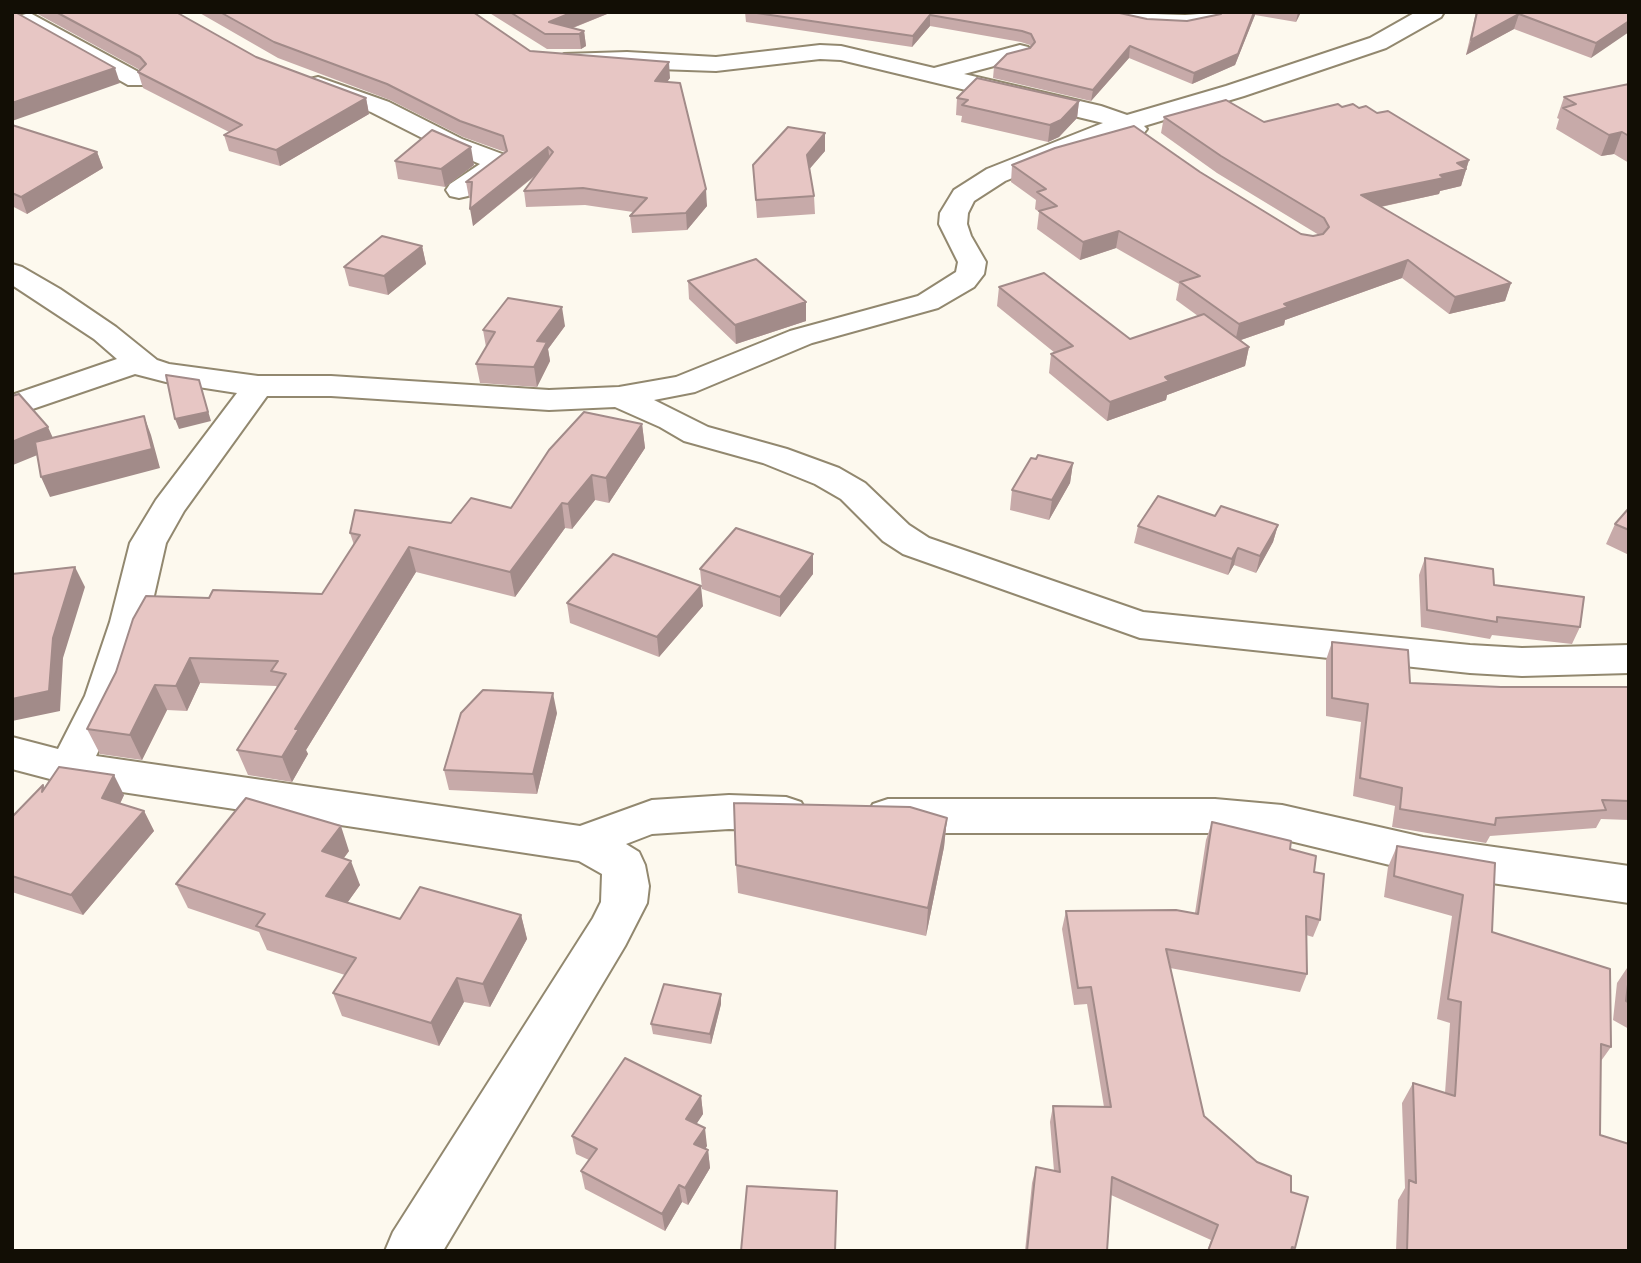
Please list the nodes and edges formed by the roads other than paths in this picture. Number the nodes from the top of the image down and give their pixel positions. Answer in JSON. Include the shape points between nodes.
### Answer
{"nodes":[{"id":1,"x":1104,"y":12,"type":"edge"},
{"id":2,"x":1217,"y":12,"type":"edge"},
{"id":3,"x":1433,"y":12,"type":"edge"},
{"id":4,"x":57,"y":15,"type":"edge"},
{"id":5,"x":21,"y":21,"type":"edge"},
{"id":6,"x":1020,"y":52,"type":"edge"},
{"id":7,"x":552,"y":60,"type":"edge"},
{"id":8,"x":935,"y":74,"type":"junction"},
{"id":9,"x":294,"y":75,"type":"edge"},
{"id":10,"x":136,"y":80,"type":"edge"},
{"id":11,"x":1126,"y":123,"type":"junction"},
{"id":12,"x":1153,"y":143,"type":"edge"},
{"id":13,"x":459,"y":190,"type":"dead end"},
{"id":14,"x":12,"y":273,"type":"edge"},
{"id":15,"x":141,"y":361,"type":"junction"},
{"id":16,"x":258,"y":386,"type":"junction"},
{"id":17,"x":619,"y":397,"type":"junction"},
{"id":18,"x":12,"y":406,"type":"edge"},
{"id":19,"x":1629,"y":659,"type":"edge"},
{"id":20,"x":12,"y":753,"type":"edge"},
{"id":21,"x":69,"y":768,"type":"junction"},
{"id":22,"x":583,"y":844,"type":"junction"},
{"id":23,"x":1629,"y":885,"type":"edge"},
{"id":24,"x":412,"y":1251,"type":"edge"}],
"edges":[{"from":1,"to":2,"type":"street","via":[[1185,22]]},
{"from":3,"to":11,"type":"street","via":[[1357,51]]},
{"from":4,"to":5,"type":"street"},
{"from":5,"to":10,"type":"street"},
{"from":6,"to":8,"type":"street"},
{"from":7,"to":8,"type":"street","via":[[716,64],[833,52]]},
{"from":8,"to":11,"type":"street"},
{"from":9,"to":13,"type":"street","via":[[380,107],[496,161]]},
{"from":11,"to":12,"type":"street"},
{"from":11,"to":17,"type":"street","via":[[996,175],[963,196],[953,224],[972,268],[964,281],[928,302],[801,337],[684,386]]},
{"from":14,"to":15,"type":"street","via":[[61,302]]},
{"from":15,"to":16,"type":"street","via":[[166,373]]},
{"from":15,"to":18,"type":"street"},
{"from":16,"to":17,"type":"street","via":[[331,386],[549,400]]},
{"from":16,"to":21,"type":"street","via":[[168,508],[148,543],[105,696]]},
{"from":17,"to":19,"type":"street","via":[[696,434],[827,475],[853,491],[916,546],[1140,625],[1470,659]]},
{"from":20,"to":21,"type":"street"},
{"from":21,"to":22,"type":"street"},
{"from":22,"to":23,"type":"street","via":[[652,817],[729,813],[1215,816],[1282,822],[1437,858]]},
{"from":22,"to":24,"type":"street","via":[[624,865],[624,903]]}]}
